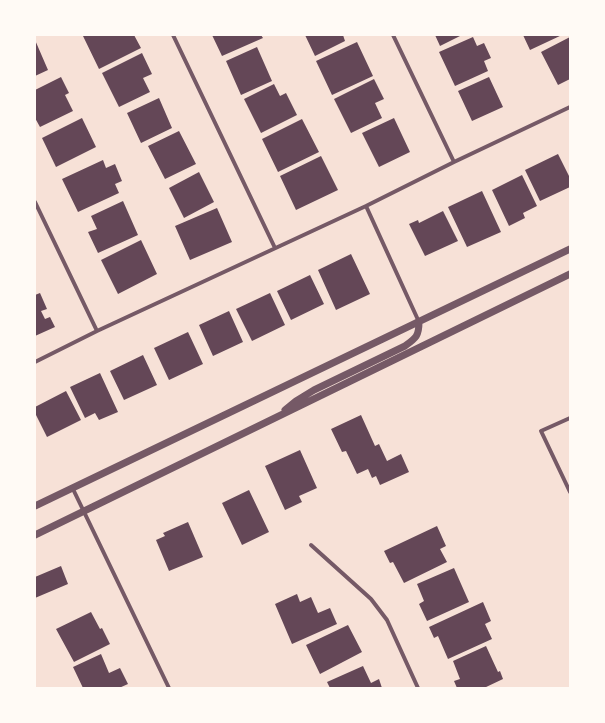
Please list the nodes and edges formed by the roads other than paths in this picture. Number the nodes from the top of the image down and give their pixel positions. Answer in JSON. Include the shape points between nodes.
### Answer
{"nodes":[{"id":1,"x":173,"y":35,"type":"edge"},
{"id":2,"x":393,"y":35,"type":"edge"},
{"id":3,"x":570,"y":107,"type":"edge"},
{"id":4,"x":454,"y":162,"type":"junction"},
{"id":5,"x":35,"y":202,"type":"edge"},
{"id":6,"x":366,"y":206,"type":"junction"},
{"id":7,"x":275,"y":248,"type":"junction"},
{"id":8,"x":570,"y":249,"type":"edge"},
{"id":9,"x":570,"y":274,"type":"edge"},
{"id":10,"x":419,"y":322,"type":"junction"},
{"id":11,"x":97,"y":331,"type":"junction"},
{"id":12,"x":35,"y":362,"type":"edge"},
{"id":13,"x":277,"y":417,"type":"junction"},
{"id":14,"x":570,"y":418,"type":"edge"},
{"id":15,"x":72,"y":487,"type":"junction"},
{"id":16,"x":570,"y":492,"type":"edge"},
{"id":17,"x":35,"y":506,"type":"edge"},
{"id":18,"x":83,"y":511,"type":"junction"},
{"id":19,"x":35,"y":536,"type":"edge"},
{"id":20,"x":311,"y":545,"type":"dead end"},
{"id":21,"x":169,"y":688,"type":"edge"},
{"id":22,"x":418,"y":688,"type":"edge"}],
"edges":[{"from":1,"to":7,"type":"street"},
{"from":2,"to":4,"type":"street"},
{"from":3,"to":4,"type":"street"},
{"from":4,"to":6,"type":"street"},
{"from":5,"to":11,"type":"street"},
{"from":6,"to":7,"type":"street"},
{"from":6,"to":10,"type":"street"},
{"from":7,"to":11,"type":"street"},
{"from":8,"to":10,"type":"street"},
{"from":9,"to":13,"type":"street"},
{"from":10,"to":13,"type":"street","via":[[419,332],[410,342],[314,390]]},
{"from":10,"to":15,"type":"street"},
{"from":11,"to":12,"type":"street"},
{"from":13,"to":18,"type":"street"},
{"from":14,"to":16,"type":"street","via":[[541,431]]},
{"from":15,"to":17,"type":"street"},
{"from":15,"to":18,"type":"street"},
{"from":18,"to":19,"type":"street"},
{"from":18,"to":21,"type":"street"},
{"from":20,"to":22,"type":"street","via":[[371,599],[387,620]]}]}
